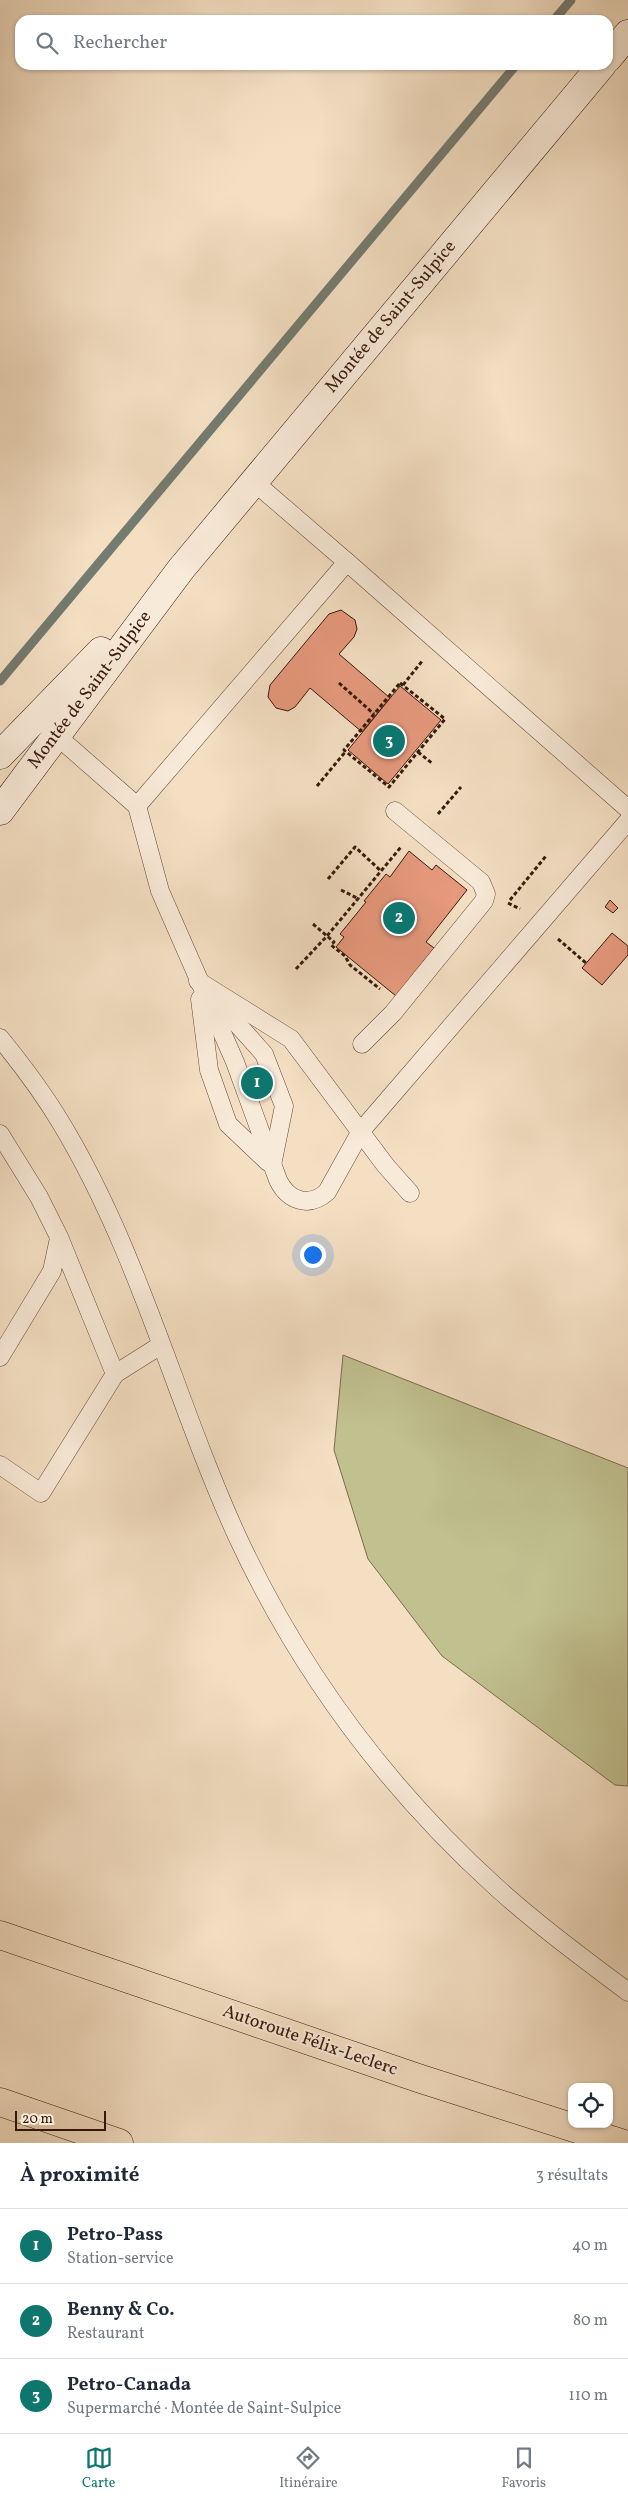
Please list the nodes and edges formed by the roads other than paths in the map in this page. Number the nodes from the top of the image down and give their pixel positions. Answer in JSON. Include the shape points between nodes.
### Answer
{"nodes":[{"id":1,"x":628,"y":34,"type":"edge"},
{"id":2,"x":613,"y":52,"type":"edge"},
{"id":3,"x":598,"y":70,"type":"edge"},
{"id":4,"x":253,"y":481,"type":"junction"},
{"id":5,"x":347,"y":562,"type":"junction"},
{"id":6,"x":181,"y":569,"type":"junction"},
{"id":7,"x":36,"y":718,"type":"junction"},
{"id":8,"x":56,"y":736,"type":"junction"},
{"id":9,"x":0,"y":755,"type":"edge"},
{"id":10,"x":137,"y":806,"type":"junction"},
{"id":11,"x":628,"y":809,"type":"edge"},
{"id":12,"x":0,"y":811,"type":"edge"},
{"id":13,"x":395,"y":811,"type":"dead end"},
{"id":14,"x":628,"y":821,"type":"edge"},
{"id":15,"x":198,"y":981,"type":"junction"},
{"id":16,"x":0,"y":1038,"type":"edge"},
{"id":17,"x":362,"y":1044,"type":"dead end"},
{"id":18,"x":361,"y":1131,"type":"junction"},
{"id":19,"x":0,"y":1134,"type":"edge"},
{"id":20,"x":272,"y":1166,"type":"junction"},
{"id":21,"x":410,"y":1193,"type":"dead end"},
{"id":22,"x":59,"y":1237,"type":"junction"},
{"id":23,"x":161,"y":1345,"type":"junction"},
{"id":24,"x":0,"y":1357,"type":"edge"},
{"id":25,"x":115,"y":1374,"type":"junction"},
{"id":26,"x":0,"y":1464,"type":"edge"},
{"id":27,"x":0,"y":1935,"type":"edge"},
{"id":28,"x":628,"y":1992,"type":"edge"},
{"id":29,"x":0,"y":2102,"type":"edge"},
{"id":30,"x":119,"y":2143,"type":"edge"},
{"id":31,"x":622,"y":2143,"type":"edge"}],
"edges":[{"from":1,"to":2,"type":"main road"},
{"from":3,"to":4,"type":"main road","name":"Montée de Saint-Sulpice"},
{"from":4,"to":5,"type":"lane"},
{"from":4,"to":6,"type":"main road","name":"Montée de Saint-Sulpice"},
{"from":5,"to":10,"type":"lane"},
{"from":5,"to":11,"type":"lane"},
{"from":6,"to":7,"type":"main road","name":"Montée de Saint-Sulpice"},
{"from":6,"to":8,"type":"main road","name":"Montée de Saint-Sulpice"},
{"from":7,"to":8,"type":"lane"},
{"from":7,"to":9,"type":"main road","name":"Montée de Saint-Sulpice"},
{"from":8,"to":10,"type":"lane"},
{"from":8,"to":12,"type":"main road","name":"Montée de Saint-Sulpice"},
{"from":10,"to":15,"type":"lane","via":[[160,891]]},
{"from":13,"to":17,"type":"lane","via":[[481,882],[486,894],[481,905],[393,1013]]},
{"from":14,"to":18,"type":"lane"},
{"from":15,"to":18,"type":"lane","via":[[291,1039]]},
{"from":15,"to":20,"type":"lane","via":[[235,1062]]},
{"from":15,"to":20,"type":"lane","via":[[208,1070],[228,1124]]},
{"from":15,"to":20,"type":"lane","via":[[264,1054],[284,1106]]},
{"from":16,"to":23,"type":"lane","via":[[60,1120],[85,1166],[118,1236]]},
{"from":18,"to":20,"type":"lane","via":[[332,1186],[315,1200],[301,1201],[287,1195]]},
{"from":18,"to":21,"type":"lane"},
{"from":19,"to":22,"type":"lane","via":[[39,1197]]},
{"from":22,"to":24,"type":"lane","via":[[52,1271]]},
{"from":22,"to":25,"type":"lane"},
{"from":23,"to":25,"type":"lane"},
{"from":23,"to":28,"type":"lane","via":[[219,1494],[254,1572],[300,1654],[342,1716],[394,1782],[495,1886]]},
{"from":25,"to":26,"type":"lane","via":[[41,1493]]},
{"from":27,"to":31,"type":"highway","name":"Autoroute Félix-Leclerc","via":[[418,2078]]},
{"from":29,"to":30,"type":"highway"}]}
